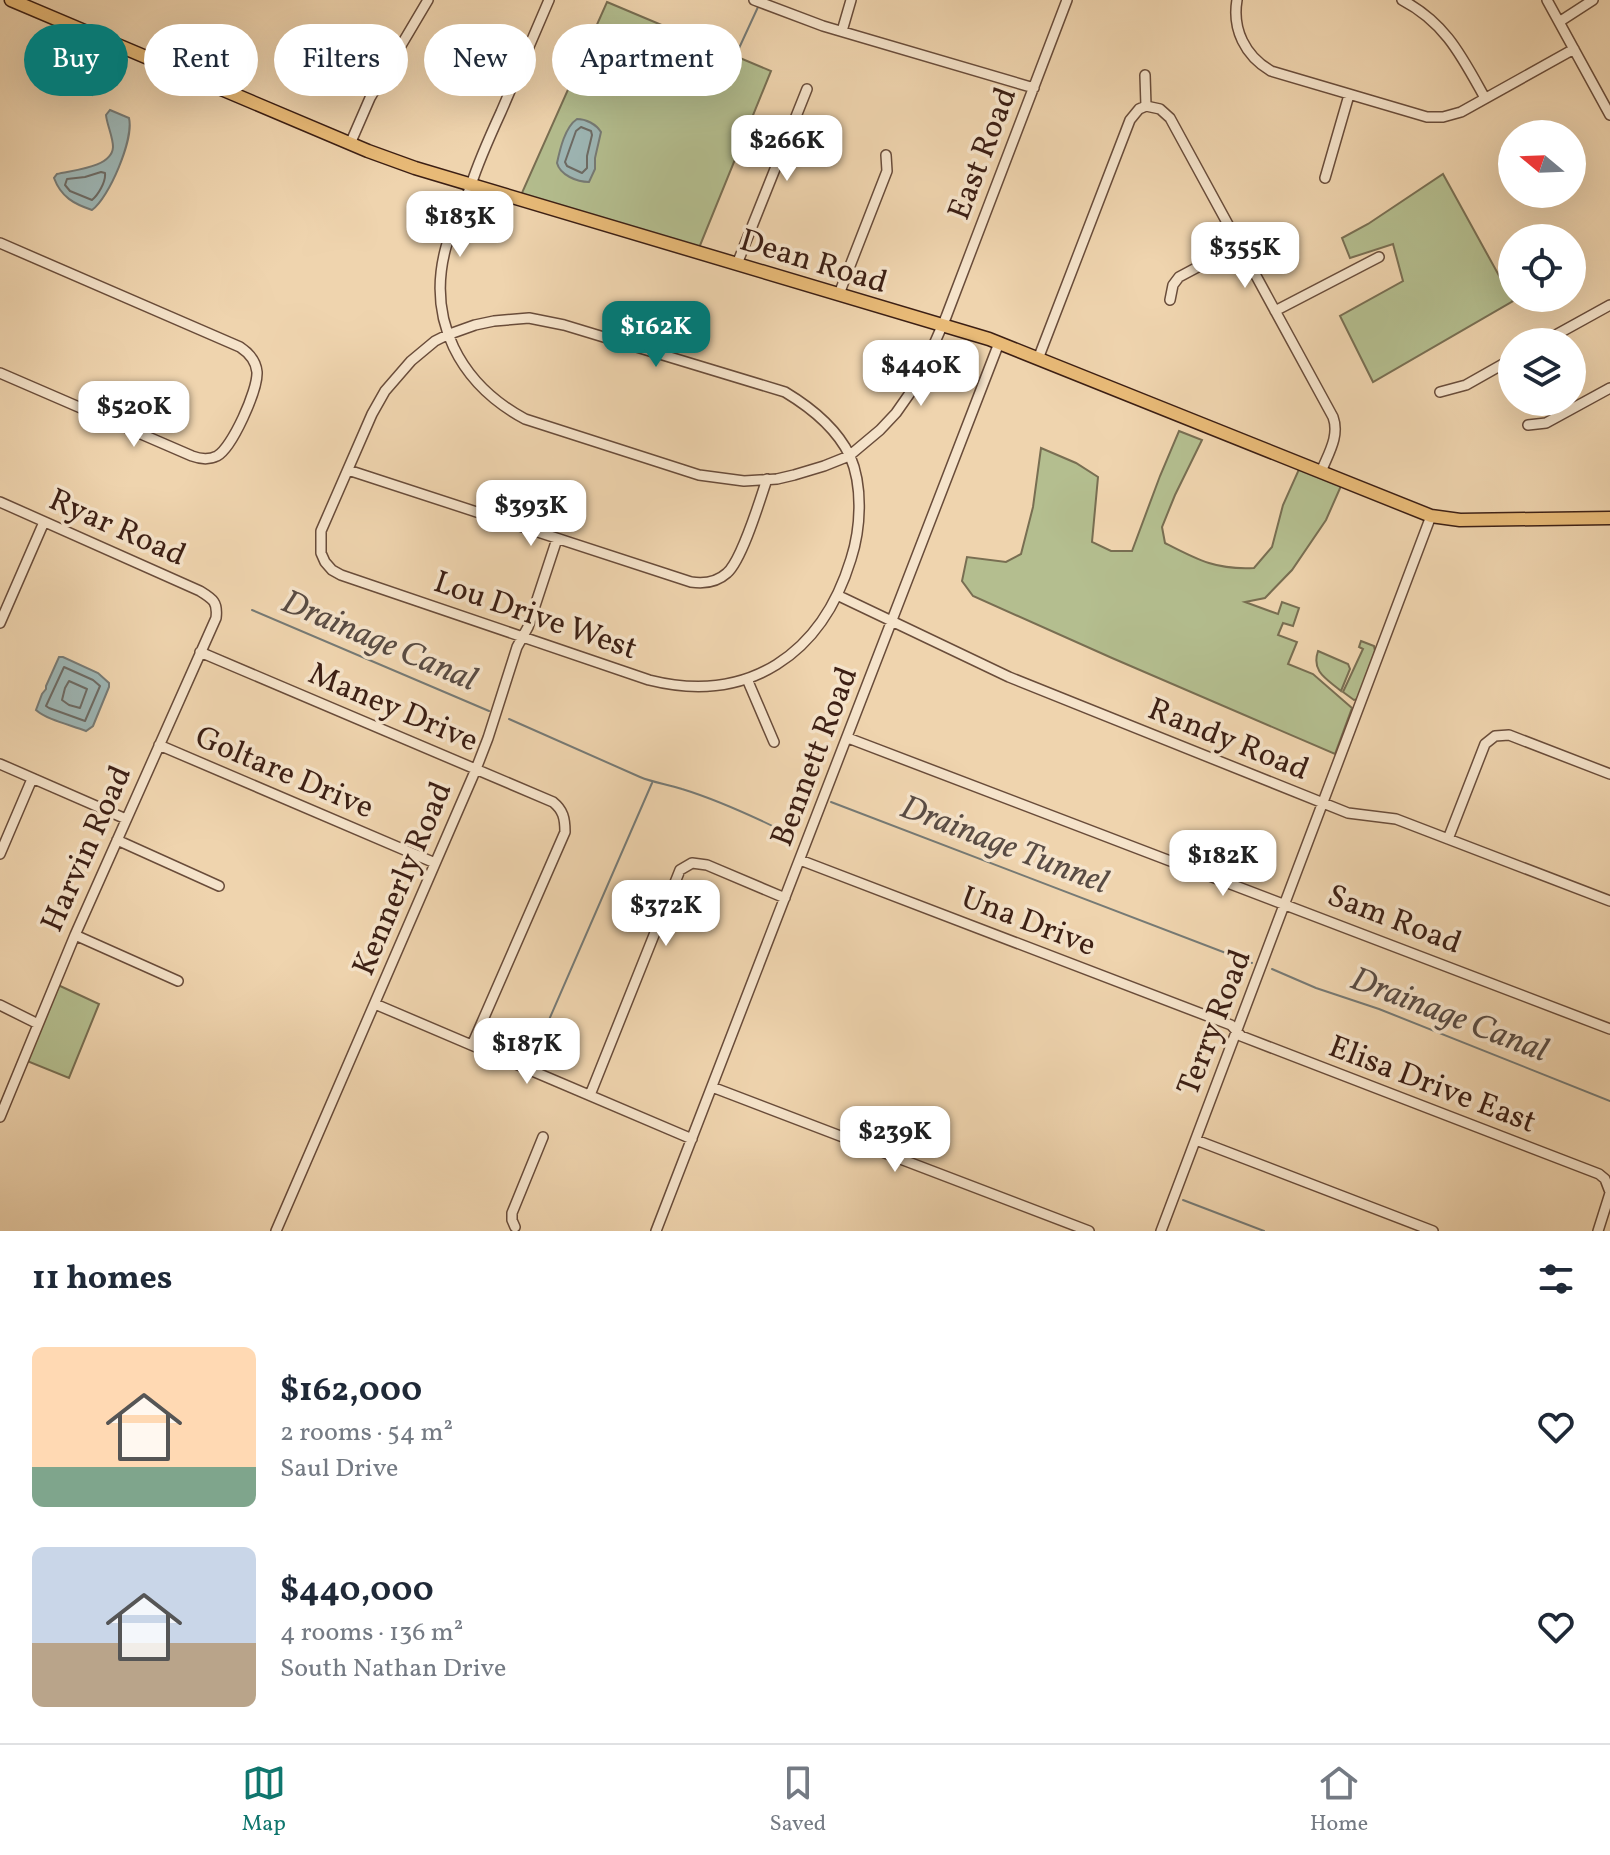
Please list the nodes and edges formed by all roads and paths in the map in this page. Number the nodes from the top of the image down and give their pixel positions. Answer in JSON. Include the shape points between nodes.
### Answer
{"nodes":[{"id":1,"x":11,"y":0,"type":"edge"},
{"id":2,"x":428,"y":0,"type":"edge"},
{"id":3,"x":549,"y":0,"type":"edge"},
{"id":4,"x":754,"y":0,"type":"edge"},
{"id":5,"x":851,"y":0,"type":"edge"},
{"id":6,"x":1067,"y":0,"type":"edge"},
{"id":7,"x":1237,"y":0,"type":"edge"},
{"id":8,"x":1402,"y":0,"type":"edge"},
{"id":9,"x":1547,"y":0,"type":"edge"},
{"id":10,"x":1593,"y":0,"type":"edge"},
{"id":11,"x":1559,"y":22,"type":"junction"},
{"id":12,"x":842,"y":31,"type":"junction"},
{"id":13,"x":1574,"y":49,"type":"junction"},
{"id":14,"x":1145,"y":75,"type":"dead end"},
{"id":15,"x":1034,"y":88,"type":"junction"},
{"id":16,"x":807,"y":89,"type":"dead end"},
{"id":17,"x":1349,"y":95,"type":"junction"},
{"id":18,"x":1485,"y":98,"type":"junction"},
{"id":19,"x":1146,"y":106,"type":"junction"},
{"id":20,"x":1610,"y":115,"type":"edge"},
{"id":21,"x":350,"y":144,"type":"junction"},
{"id":22,"x":886,"y":155,"type":"dead end"},
{"id":23,"x":1325,"y":178,"type":"dead end"},
{"id":24,"x":471,"y":184,"type":"junction"},
{"id":25,"x":0,"y":243,"type":"edge"},
{"id":26,"x":1239,"y":245,"type":"junction"},
{"id":27,"x":1379,"y":257,"type":"dead end"},
{"id":28,"x":737,"y":264,"type":"junction"},
{"id":29,"x":839,"y":294,"type":"junction"},
{"id":30,"x":1170,"y":300,"type":"dead end"},
{"id":31,"x":1610,"y":305,"type":"edge"},
{"id":32,"x":1275,"y":311,"type":"junction"},
{"id":33,"x":942,"y":325,"type":"junction"},
{"id":34,"x":1568,"y":328,"type":"edge"},
{"id":35,"x":447,"y":335,"type":"junction"},
{"id":36,"x":999,"y":343,"type":"junction"},
{"id":37,"x":1038,"y":359,"type":"junction"},
{"id":38,"x":1498,"y":367,"type":"edge"},
{"id":39,"x":0,"y":373,"type":"edge"},
{"id":40,"x":1610,"y":388,"type":"edge"},
{"id":41,"x":1440,"y":392,"type":"dead end"},
{"id":42,"x":1528,"y":425,"type":"dead end"},
{"id":43,"x":849,"y":456,"type":"junction"},
{"id":44,"x":348,"y":470,"type":"junction"},
{"id":45,"x":1321,"y":472,"type":"junction"},
{"id":46,"x":767,"y":479,"type":"junction"},
{"id":47,"x":0,"y":502,"type":"edge"},
{"id":48,"x":1431,"y":516,"type":"junction"},
{"id":49,"x":1610,"y":518,"type":"edge"},
{"id":50,"x":44,"y":522,"type":"junction"},
{"id":51,"x":557,"y":539,"type":"junction"},
{"id":52,"x":837,"y":595,"type":"junction"},
{"id":53,"x":213,"y":601,"type":"joint"},
{"id":54,"x":1,"y":617,"type":"edge"},
{"id":55,"x":892,"y":622,"type":"junction"},
{"id":56,"x":522,"y":637,"type":"junction"},
{"id":57,"x":200,"y":652,"type":"junction"},
{"id":58,"x":747,"y":679,"type":"junction"},
{"id":59,"x":848,"y":738,"type":"junction"},
{"id":60,"x":774,"y":742,"type":"dead end"},
{"id":61,"x":159,"y":745,"type":"junction"},
{"id":62,"x":0,"y":764,"type":"edge"},
{"id":63,"x":476,"y":769,"type":"junction"},
{"id":64,"x":1610,"y":774,"type":"edge"},
{"id":65,"x":32,"y":779,"type":"junction"},
{"id":66,"x":1323,"y":803,"type":"junction"},
{"id":67,"x":126,"y":819,"type":"junction"},
{"id":68,"x":1448,"y":839,"type":"junction"},
{"id":69,"x":117,"y":840,"type":"junction"},
{"id":70,"x":0,"y":854,"type":"edge"},
{"id":71,"x":800,"y":860,"type":"junction"},
{"id":72,"x":435,"y":863,"type":"junction"},
{"id":73,"x":219,"y":886,"type":"dead end"},
{"id":74,"x":785,"y":898,"type":"junction"},
{"id":75,"x":1610,"y":901,"type":"edge"},
{"id":76,"x":1285,"y":904,"type":"junction"},
{"id":77,"x":75,"y":935,"type":"junction"},
{"id":78,"x":178,"y":981,"type":"dead end"},
{"id":79,"x":375,"y":1004,"type":"junction"},
{"id":80,"x":0,"y":1005,"type":"edge"},
{"id":81,"x":38,"y":1024,"type":"junction"},
{"id":82,"x":1610,"y":1029,"type":"edge"},
{"id":83,"x":1237,"y":1032,"type":"junction"},
{"id":84,"x":472,"y":1045,"type":"junction"},
{"id":85,"x":712,"y":1087,"type":"junction"},
{"id":86,"x":590,"y":1095,"type":"junction"},
{"id":87,"x":0,"y":1117,"type":"edge"},
{"id":88,"x":543,"y":1137,"type":"dead end"},
{"id":89,"x":692,"y":1139,"type":"junction"},
{"id":90,"x":1196,"y":1140,"type":"junction"},
{"id":91,"x":1609,"y":1190,"type":"edge"},
{"id":92,"x":515,"y":1227,"type":"dead end"},
{"id":93,"x":276,"y":1231,"type":"edge"},
{"id":94,"x":656,"y":1231,"type":"edge"},
{"id":95,"x":1089,"y":1231,"type":"edge"},
{"id":96,"x":1161,"y":1231,"type":"edge"},
{"id":97,"x":1433,"y":1231,"type":"edge"},
{"id":98,"x":1598,"y":1231,"type":"edge"}],
"edges":[{"from":1,"to":21,"type":"main road","name":"Dean Road"},
{"from":2,"to":21,"type":"street","via":[[370,98]]},
{"from":3,"to":24,"type":"street"},
{"from":4,"to":12,"type":"street"},
{"from":5,"to":12,"type":"street"},
{"from":6,"to":15,"type":"street","name":"East Road"},
{"from":7,"to":17,"type":"street","via":[[1241,39],[1261,65]]},
{"from":8,"to":18,"type":"street","via":[[1451,39]]},
{"from":9,"to":11,"type":"street"},
{"from":10,"to":11,"type":"street"},
{"from":11,"to":13,"type":"street"},
{"from":12,"to":15,"type":"street"},
{"from":13,"to":18,"type":"street"},
{"from":13,"to":20,"type":"street"},
{"from":14,"to":19,"type":"street"},
{"from":15,"to":33,"type":"street","name":"East Road"},
{"from":16,"to":28,"type":"street"},
{"from":17,"to":18,"type":"street","via":[[1434,117],[1461,112]]},
{"from":17,"to":23,"type":"street"},
{"from":19,"to":26,"type":"street","via":[[1166,113]]},
{"from":19,"to":37,"type":"street","via":[[1130,120]]},
{"from":21,"to":24,"type":"main road","name":"Dean Road"},
{"from":22,"to":29,"type":"street","via":[[887,171]]},
{"from":24,"to":28,"type":"main road","name":"Dean Road"},
{"from":24,"to":35,"type":"street","via":[[444,258],[441,292]]},
{"from":25,"to":39,"type":"street","via":[[240,347],[256,365],[256,381],[224,451],[199,458]]},
{"from":26,"to":30,"type":"street","via":[[1179,277]]},
{"from":26,"to":32,"type":"street"},
{"from":27,"to":32,"type":"street"},
{"from":28,"to":29,"type":"main road","name":"Dean Road"},
{"from":29,"to":33,"type":"main road","name":"Dean Road"},
{"from":31,"to":34,"type":"street"},
{"from":32,"to":45,"type":"street","via":[[1336,423]]},
{"from":33,"to":36,"type":"main road","name":"Dean Road"},
{"from":33,"to":43,"type":"street","name":"East Road","via":[[908,398]]},
{"from":35,"to":43,"type":"street","via":[[484,323],[529,318],[640,347],[785,392],[812,410]]},
{"from":35,"to":44,"type":"street","via":[[411,361],[385,391]]},
{"from":35,"to":46,"type":"street","via":[[479,384],[525,419],[699,475]]},
{"from":36,"to":37,"type":"main road","name":"Dean Road"},
{"from":36,"to":55,"type":"street","name":"Bennett Road"},
{"from":37,"to":45,"type":"main road","name":"Dean Road"},
{"from":38,"to":41,"type":"street"},
{"from":40,"to":42,"type":"street","via":[[1546,423]]},
{"from":43,"to":46,"type":"street"},
{"from":43,"to":52,"type":"street","name":"Lou Drive West","via":[[859,520]]},
{"from":44,"to":51,"type":"street"},
{"from":44,"to":56,"type":"street","name":"Lou Drive West","via":[[321,531],[321,553],[332,570]]},
{"from":45,"to":48,"type":"main road","name":"Dean Road"},
{"from":46,"to":51,"type":"street","via":[[737,559],[717,580],[691,582]]},
{"from":47,"to":50,"type":"street","name":"Ryar Road"},
{"from":48,"to":49,"type":"main road","name":"Dean Road"},
{"from":48,"to":66,"type":"street","name":"Terry Road"},
{"from":50,"to":53,"type":"street","name":"Ryar Road"},
{"from":50,"to":54,"type":"street"},
{"from":51,"to":56,"type":"street","name":"Kennerly Road"},
{"from":52,"to":55,"type":"street","name":"Randy Road"},
{"from":52,"to":58,"type":"street","name":"Lou Drive West","via":[[796,650]]},
{"from":53,"to":57,"type":"street","name":"Harvin Road","via":[[216,618]]},
{"from":55,"to":59,"type":"street","name":"Bennett Road"},
{"from":55,"to":66,"type":"street","name":"Randy Road","via":[[1009,677]]},
{"from":56,"to":58,"type":"street","name":"Lou Drive West","via":[[670,685],[700,687]]},
{"from":56,"to":63,"type":"street","name":"Kennerly Road"},
{"from":57,"to":61,"type":"street","name":"Harvin Road"},
{"from":57,"to":63,"type":"street","name":"Maney Drive"},
{"from":58,"to":60,"type":"street"},
{"from":59,"to":71,"type":"street","name":"Bennett Road"},
{"from":59,"to":76,"type":"street","name":"Sam Road"},
{"from":61,"to":67,"type":"street","name":"Harvin Road"},
{"from":61,"to":72,"type":"street","name":"Goltare Drive"},
{"from":62,"to":65,"type":"street"},
{"from":63,"to":72,"type":"street","name":"Kennerly Road"},
{"from":63,"to":84,"type":"street","name":"Maney Drive","via":[[553,802],[563,814],[565,832]]},
{"from":64,"to":68,"type":"street","via":[[1492,731]]},
{"from":65,"to":67,"type":"street"},
{"from":65,"to":70,"type":"street"},
{"from":66,"to":68,"type":"street","name":"Randy Road","via":[[1356,815],[1396,819]]},
{"from":66,"to":76,"type":"street","name":"Terry Road"},
{"from":67,"to":69,"type":"street","name":"Harvin Road"},
{"from":68,"to":75,"type":"street","name":"Randy Road"},
{"from":69,"to":73,"type":"street"},
{"from":69,"to":77,"type":"street","name":"Harvin Road"},
{"from":71,"to":74,"type":"street","name":"Bennett Road"},
{"from":71,"to":83,"type":"street","name":"Una Drive","via":[[1231,1025]]},
{"from":72,"to":79,"type":"street","name":"Kennerly Road"},
{"from":74,"to":85,"type":"street","name":"Bennett Road"},
{"from":74,"to":86,"type":"street","via":[[707,865],[692,863],[680,870]]},
{"from":76,"to":82,"type":"street","name":"Sam Road"},
{"from":76,"to":83,"type":"street","name":"Terry Road"},
{"from":77,"to":78,"type":"street"},
{"from":77,"to":81,"type":"street","name":"Harvin Road"},
{"from":79,"to":84,"type":"street"},
{"from":79,"to":93,"type":"street","name":"Kennerly Road"},
{"from":80,"to":81,"type":"street"},
{"from":81,"to":87,"type":"street","name":"Harvin Road"},
{"from":83,"to":90,"type":"street","name":"Terry Road"},
{"from":83,"to":91,"type":"street","name":"Elisa Drive East","via":[[1599,1174]]},
{"from":84,"to":86,"type":"street"},
{"from":85,"to":89,"type":"street","name":"Bennett Road"},
{"from":85,"to":95,"type":"street"},
{"from":86,"to":89,"type":"street"},
{"from":88,"to":92,"type":"street","via":[[512,1213]]},
{"from":89,"to":94,"type":"street","name":"Bennett Road"},
{"from":90,"to":96,"type":"street","name":"Terry Road"},
{"from":90,"to":97,"type":"street"},
{"from":91,"to":98,"type":"street"}]}
